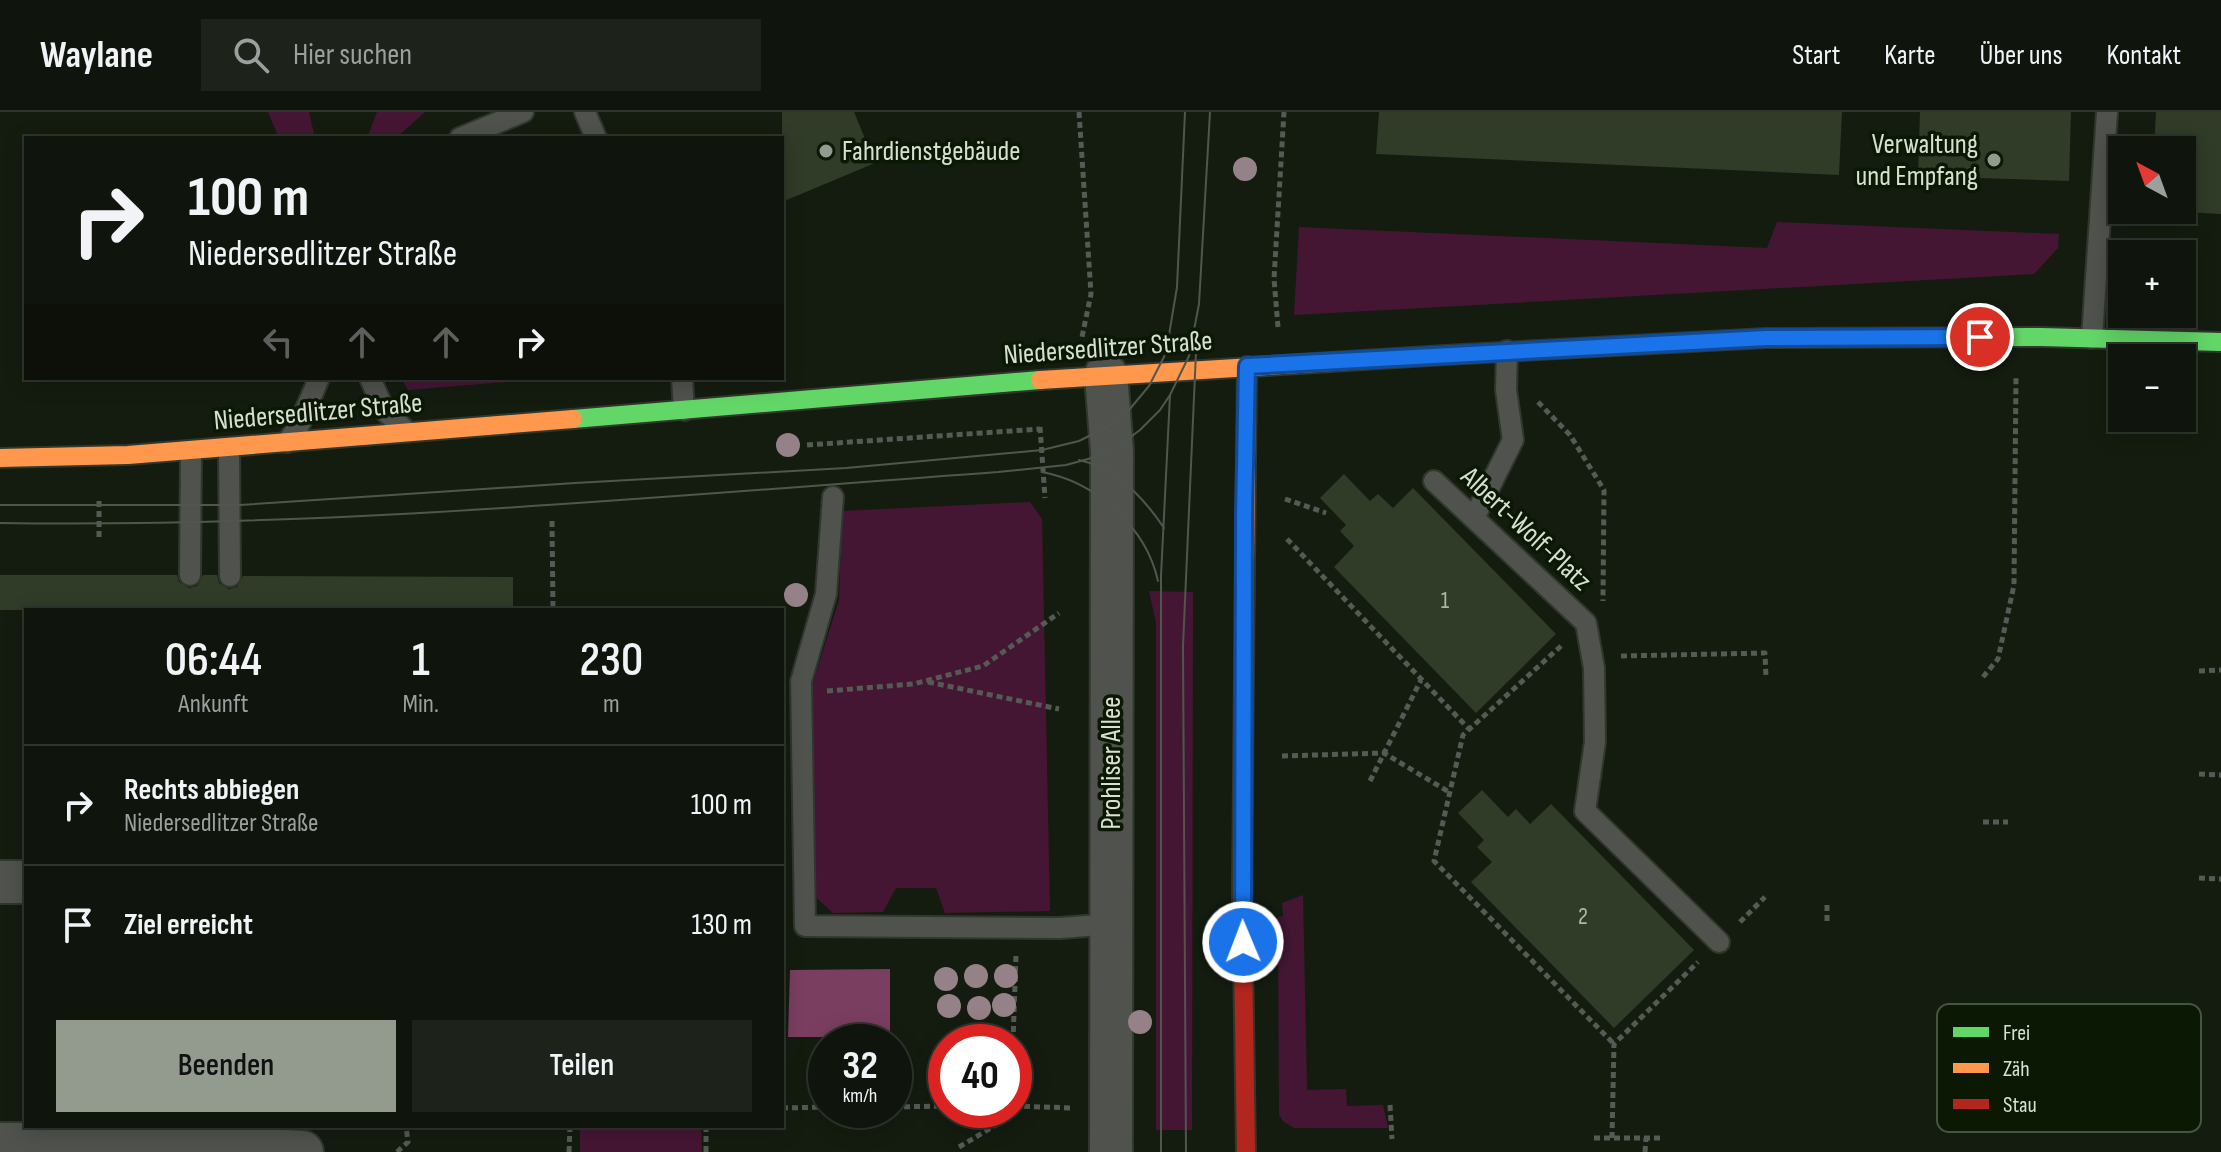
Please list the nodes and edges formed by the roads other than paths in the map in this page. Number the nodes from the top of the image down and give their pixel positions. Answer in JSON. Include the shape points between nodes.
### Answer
{"nodes":[{"id":1,"x":523,"y":112,"type":"edge"},
{"id":2,"x":585,"y":112,"type":"edge"},
{"id":3,"x":2107,"y":112,"type":"edge"},
{"id":4,"x":465,"y":136,"type":"edge"},
{"id":5,"x":595,"y":136,"type":"edge"},
{"id":6,"x":2092,"y":338,"type":"junction"},
{"id":7,"x":2221,"y":342,"type":"edge"},
{"id":8,"x":1507,"y":351,"type":"junction"},
{"id":9,"x":1247,"y":366,"type":"junction"},
{"id":10,"x":1106,"y":375,"type":"junction"},
{"id":11,"x":318,"y":380,"type":"edge"},
{"id":12,"x":371,"y":380,"type":"edge"},
{"id":13,"x":682,"y":380,"type":"edge"},
{"id":14,"x":684,"y":410,"type":"junction"},
{"id":15,"x":416,"y":432,"type":"junction"},
{"id":16,"x":285,"y":443,"type":"junction"},
{"id":17,"x":229,"y":448,"type":"junction"},
{"id":18,"x":191,"y":451,"type":"junction"},
{"id":19,"x":0,"y":458,"type":"edge"},
{"id":20,"x":1434,"y":481,"type":"dead end"},
{"id":21,"x":833,"y":497,"type":"dead end"},
{"id":22,"x":1474,"y":518,"type":"junction"},
{"id":23,"x":190,"y":575,"type":"dead end"},
{"id":24,"x":230,"y":576,"type":"dead end"},
{"id":25,"x":0,"y":882,"type":"edge"},
{"id":26,"x":24,"y":882,"type":"edge"},
{"id":27,"x":1112,"y":924,"type":"junction"},
{"id":28,"x":1719,"y":942,"type":"road end"},
{"id":29,"x":0,"y":1144,"type":"edge"},
{"id":30,"x":211,"y":1149,"type":"edge"},
{"id":31,"x":302,"y":1152,"type":"edge"},
{"id":32,"x":1111,"y":1152,"type":"edge"},
{"id":33,"x":1246,"y":1152,"type":"edge"}],
"edges":[{"from":1,"to":4,"type":"lane"},
{"from":2,"to":5,"type":"lane"},
{"from":3,"to":6,"type":"lane"},
{"from":6,"to":7,"type":"street","name":"Niedersedlitzer Straße"},
{"from":6,"to":8,"type":"street","name":"Niedersedlitzer Straße","via":[[1766,338]]},
{"from":8,"to":9,"type":"street","name":"Niedersedlitzer Straße"},
{"from":8,"to":22,"type":"lane","via":[[1513,440]]},
{"from":9,"to":10,"type":"street","name":"Niedersedlitzer Straße"},
{"from":9,"to":33,"type":"street","via":[[1242,890]]},
{"from":10,"to":14,"type":"street","name":"Niedersedlitzer Straße"},
{"from":10,"to":27,"type":"street","name":"Prohliser Allee","via":[[1112,451]]},
{"from":11,"to":16,"type":"lane","via":[[298,428]]},
{"from":12,"to":15,"type":"lane","via":[[390,417]]},
{"from":13,"to":14,"type":"lane"},
{"from":14,"to":15,"type":"street","name":"Niedersedlitzer Straße"},
{"from":15,"to":16,"type":"street","name":"Niedersedlitzer Straße"},
{"from":16,"to":17,"type":"street","name":"Niedersedlitzer Straße"},
{"from":17,"to":18,"type":"street","name":"Niedersedlitzer Straße"},
{"from":17,"to":24,"type":"lane"},
{"from":18,"to":19,"type":"street","name":"Niedersedlitzer Straße"},
{"from":18,"to":23,"type":"lane"},
{"from":20,"to":22,"type":"lane","name":"Albert-Wolf-Platz"},
{"from":21,"to":27,"type":"lane","via":[[826,594],[801,681],[805,926]]},
{"from":22,"to":28,"type":"lane","name":"Albert-Wolf-Platz","via":[[1586,623],[1595,742],[1585,811]]},
{"from":25,"to":26,"type":"street"},
{"from":27,"to":32,"type":"street","name":"Prohliser Allee"},
{"from":29,"to":30,"type":"street","via":[[145,1143]]},
{"from":30,"to":31,"type":"street"}]}
